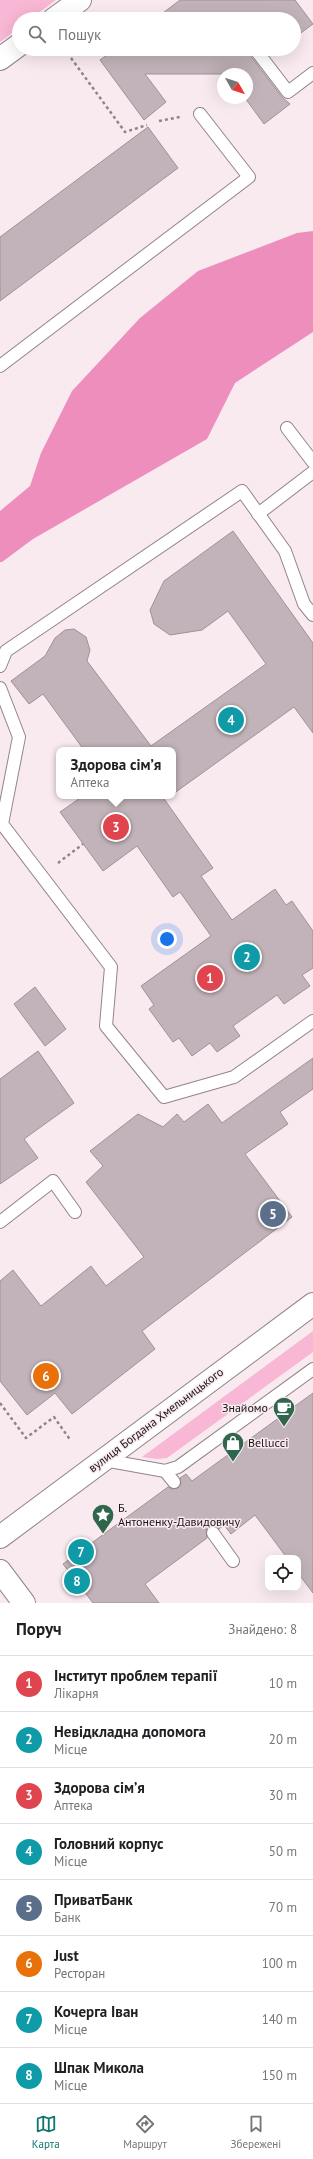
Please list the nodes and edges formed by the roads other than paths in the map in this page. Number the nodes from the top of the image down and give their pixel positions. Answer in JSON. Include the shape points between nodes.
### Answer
{"nodes":[{"id":1,"x":80,"y":0,"type":"edge"},
{"id":2,"x":64,"y":12,"type":"edge"},
{"id":3,"x":12,"y":50,"type":"edge"},
{"id":4,"x":260,"y":56,"type":"edge"},
{"id":5,"x":0,"y":59,"type":"edge"},
{"id":6,"x":313,"y":73,"type":"edge"},
{"id":7,"x":200,"y":114,"type":"dead end"},
{"id":8,"x":0,"y":366,"type":"edge"},
{"id":9,"x":287,"y":428,"type":"dead end"},
{"id":10,"x":313,"y":462,"type":"edge"},
{"id":11,"x":313,"y":472,"type":"edge"},
{"id":12,"x":258,"y":514,"type":"junction"},
{"id":13,"x":313,"y":615,"type":"edge"},
{"id":14,"x":0,"y":666,"type":"edge"},
{"id":15,"x":0,"y":688,"type":"edge"},
{"id":16,"x":1,"y":825,"type":"edge"},
{"id":17,"x":313,"y":1021,"type":"edge"},
{"id":18,"x":75,"y":1212,"type":"dead end"},
{"id":19,"x":0,"y":1222,"type":"edge"},
{"id":20,"x":313,"y":1304,"type":"edge"},
{"id":21,"x":313,"y":1369,"type":"edge"},
{"id":22,"x":102,"y":1460,"type":"junction"},
{"id":23,"x":165,"y":1471,"type":"junction"},
{"id":24,"x":174,"y":1482,"type":"dead end"},
{"id":25,"x":212,"y":1534,"type":"dead end"},
{"id":26,"x":0,"y":1537,"type":"edge"},
{"id":27,"x":233,"y":1561,"type":"dead end"},
{"id":28,"x":0,"y":1571,"type":"edge"},
{"id":29,"x":24,"y":1603,"type":"edge"}],
"edges":[{"from":1,"to":2,"type":"street"},
{"from":3,"to":5,"type":"street"},
{"from":4,"to":6,"type":"lane","via":[[288,92]]},
{"from":7,"to":8,"type":"lane","via":[[249,177]]},
{"from":9,"to":10,"type":"lane"},
{"from":11,"to":12,"type":"lane"},
{"from":12,"to":13,"type":"lane","via":[[285,551],[304,604]]},
{"from":12,"to":14,"type":"lane","via":[[242,491],[6,651]]},
{"from":15,"to":16,"type":"lane","via":[[19,737]]},
{"from":16,"to":17,"type":"lane","via":[[111,967],[106,1026],[164,1097],[234,1077]]},
{"from":18,"to":19,"type":"lane","via":[[53,1181]]},
{"from":20,"to":22,"type":"street","name":"вулиця Богдана Хмельницького"},
{"from":21,"to":23,"type":"lane","via":[[178,1467]]},
{"from":22,"to":23,"type":"lane"},
{"from":22,"to":26,"type":"street","name":"вулиця Богдана Хмельницького"},
{"from":23,"to":24,"type":"lane"},
{"from":25,"to":27,"type":"lane"},
{"from":28,"to":29,"type":"street"}]}
